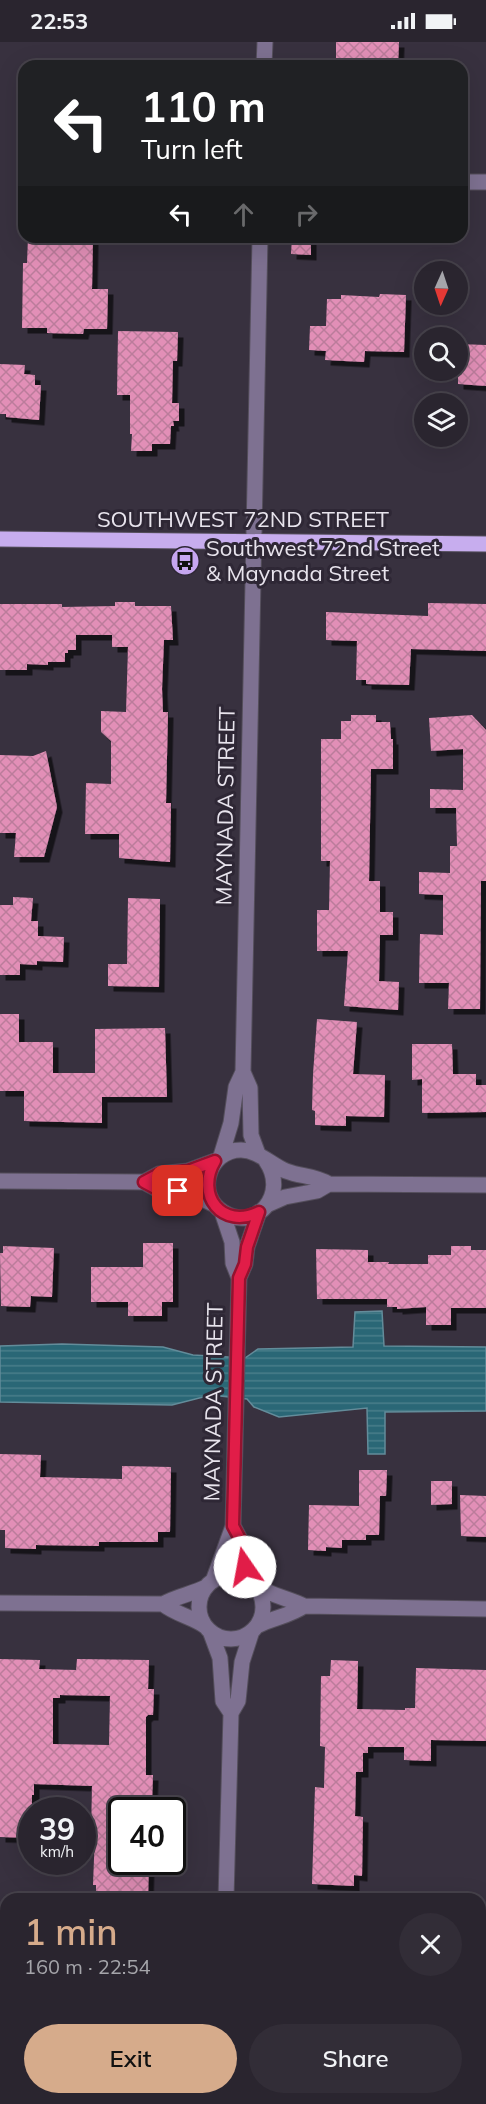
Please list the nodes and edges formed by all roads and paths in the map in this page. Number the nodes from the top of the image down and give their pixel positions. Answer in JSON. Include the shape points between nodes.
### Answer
{"nodes":[{"id":1,"x":265,"y":42,"type":"edge"},
{"id":2,"x":264,"y":60,"type":"edge"},
{"id":3,"x":468,"y":182,"type":"edge"},
{"id":4,"x":486,"y":182,"type":"edge"},
{"id":5,"x":260,"y":243,"type":"edge"},
{"id":6,"x":0,"y":539,"type":"edge"},
{"id":7,"x":253,"y":542,"type":"junction"},
{"id":8,"x":486,"y":544,"type":"edge"},
{"id":9,"x":243,"y":1072,"type":"junction"},
{"id":10,"x":262,"y":1158,"type":"junction"},
{"id":11,"x":218,"y":1159,"type":"junction"},
{"id":12,"x":0,"y":1181,"type":"edge"},
{"id":13,"x":144,"y":1182,"type":"junction"},
{"id":14,"x":329,"y":1184,"type":"junction"},
{"id":15,"x":486,"y":1185,"type":"edge"},
{"id":16,"x":218,"y":1208,"type":"junction"},
{"id":17,"x":263,"y":1209,"type":"junction"},
{"id":18,"x":239,"y":1278,"type":"junction"},
{"id":19,"x":233,"y":1526,"type":"junction"},
{"id":20,"x":252,"y":1583,"type":"junction"},
{"id":21,"x":210,"y":1584,"type":"junction"},
{"id":22,"x":0,"y":1603,"type":"edge"},
{"id":23,"x":163,"y":1604,"type":"junction"},
{"id":24,"x":304,"y":1606,"type":"junction"},
{"id":25,"x":486,"y":1609,"type":"edge"},
{"id":26,"x":208,"y":1628,"type":"junction"},
{"id":27,"x":255,"y":1629,"type":"junction"},
{"id":28,"x":231,"y":1713,"type":"junction"},
{"id":29,"x":226,"y":1893,"type":"edge"}],
"edges":[{"from":1,"to":2,"type":"street"},
{"from":3,"to":4,"type":"street"},
{"from":5,"to":7,"type":"street","name":"MAYNADA STREET"},
{"from":6,"to":7,"type":"main road","name":"SOUTHWEST 72ND STREET"},
{"from":7,"to":8,"type":"main road","name":"SOUTHWEST 72ND STREET"},
{"from":7,"to":9,"type":"street","name":"MAYNADA STREET"},
{"from":9,"to":10,"type":"street","name":"MAYNADA STREET","via":[[250,1088],[251,1135]]},
{"from":9,"to":11,"type":"street","name":"MAYNADA STREET"},
{"from":10,"to":11,"type":"street","via":[[239,1150]]},
{"from":10,"to":14,"type":"street","via":[[286,1171],[317,1177]]},
{"from":10,"to":17,"type":"street","via":[[274,1178],[275,1188]]},
{"from":11,"to":13,"type":"street","via":[[188,1171],[159,1174]]},
{"from":11,"to":16,"type":"street","via":[[207,1182],[208,1194]]},
{"from":12,"to":13,"type":"street"},
{"from":13,"to":16,"type":"street","via":[[157,1189],[191,1194]]},
{"from":14,"to":15,"type":"street"},
{"from":14,"to":17,"type":"street","via":[[317,1191],[285,1197]]},
{"from":16,"to":17,"type":"street","via":[[241,1218]]},
{"from":16,"to":18,"type":"street","name":"MAYNADA STREET","via":[[232,1242],[233,1263]]},
{"from":17,"to":18,"type":"street","name":"MAYNADA STREET"},
{"from":18,"to":19,"type":"street","name":"MAYNADA STREET"},
{"from":19,"to":20,"type":"street","name":"MAYNADA STREET"},
{"from":19,"to":21,"type":"street","name":"MAYNADA STREET"},
{"from":20,"to":21,"type":"street","via":[[237,1575],[226,1575]]},
{"from":20,"to":24,"type":"street"},
{"from":20,"to":27,"type":"street","via":[[264,1606]]},
{"from":21,"to":23,"type":"street"},
{"from":21,"to":26,"type":"street","via":[[199,1603]]},
{"from":22,"to":23,"type":"street"},
{"from":23,"to":26,"type":"street"},
{"from":24,"to":25,"type":"street"},
{"from":24,"to":27,"type":"street"},
{"from":26,"to":27,"type":"street","via":[[228,1639]]},
{"from":26,"to":28,"type":"street","via":[[220,1658],[223,1701]]},
{"from":27,"to":28,"type":"street","via":[[242,1662],[238,1701]]},
{"from":28,"to":29,"type":"street"}]}
